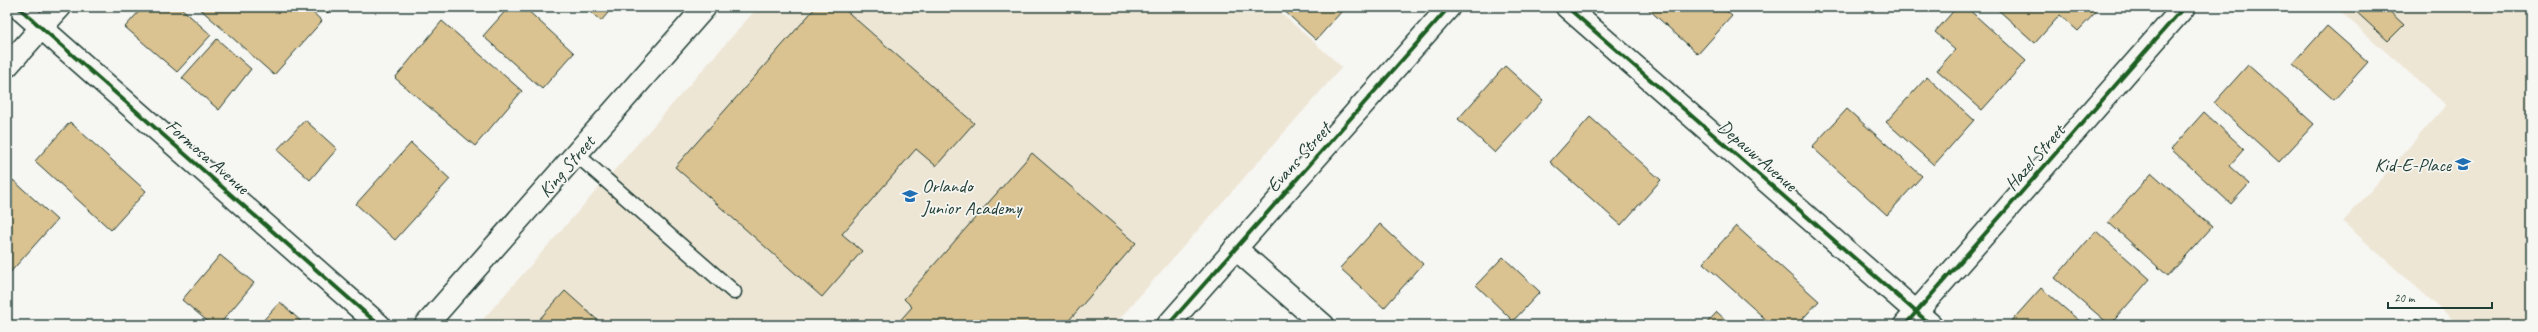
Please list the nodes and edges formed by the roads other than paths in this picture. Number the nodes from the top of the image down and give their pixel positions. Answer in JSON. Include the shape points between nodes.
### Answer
{"nodes":[{"id":1,"x":18,"y":7,"type":"edge"},
{"id":2,"x":60,"y":7,"type":"edge"},
{"id":3,"x":705,"y":7,"type":"edge"},
{"id":4,"x":1449,"y":7,"type":"edge"},
{"id":5,"x":1567,"y":7,"type":"edge"},
{"id":6,"x":2184,"y":7,"type":"edge"},
{"id":7,"x":42,"y":28,"type":"junction"},
{"id":8,"x":7,"y":66,"type":"edge"},
{"id":9,"x":576,"y":154,"type":"junction"},
{"id":10,"x":1235,"y":248,"type":"junction"},
{"id":11,"x":734,"y":292,"type":"dead end"},
{"id":12,"x":1917,"y":321,"type":"edge"},
{"id":13,"x":379,"y":325,"type":"edge"},
{"id":14,"x":426,"y":325,"type":"edge"},
{"id":15,"x":1168,"y":325,"type":"edge"},
{"id":16,"x":1323,"y":325,"type":"edge"}],
"edges":[{"from":1,"to":7,"type":"street","name":"Formosa Avenue"},
{"from":2,"to":7,"type":"street"},
{"from":3,"to":9,"type":"street","name":"King Street"},
{"from":4,"to":10,"type":"street","name":"Evans Street"},
{"from":5,"to":12,"type":"street","name":"Depauw Avenue"},
{"from":6,"to":12,"type":"street","name":"Hazel Street"},
{"from":7,"to":8,"type":"street"},
{"from":7,"to":13,"type":"street","name":"Formosa Avenue"},
{"from":9,"to":11,"type":"lane"},
{"from":9,"to":14,"type":"street","name":"King Street"},
{"from":10,"to":15,"type":"street","name":"Evans Street"},
{"from":10,"to":16,"type":"street"}]}
